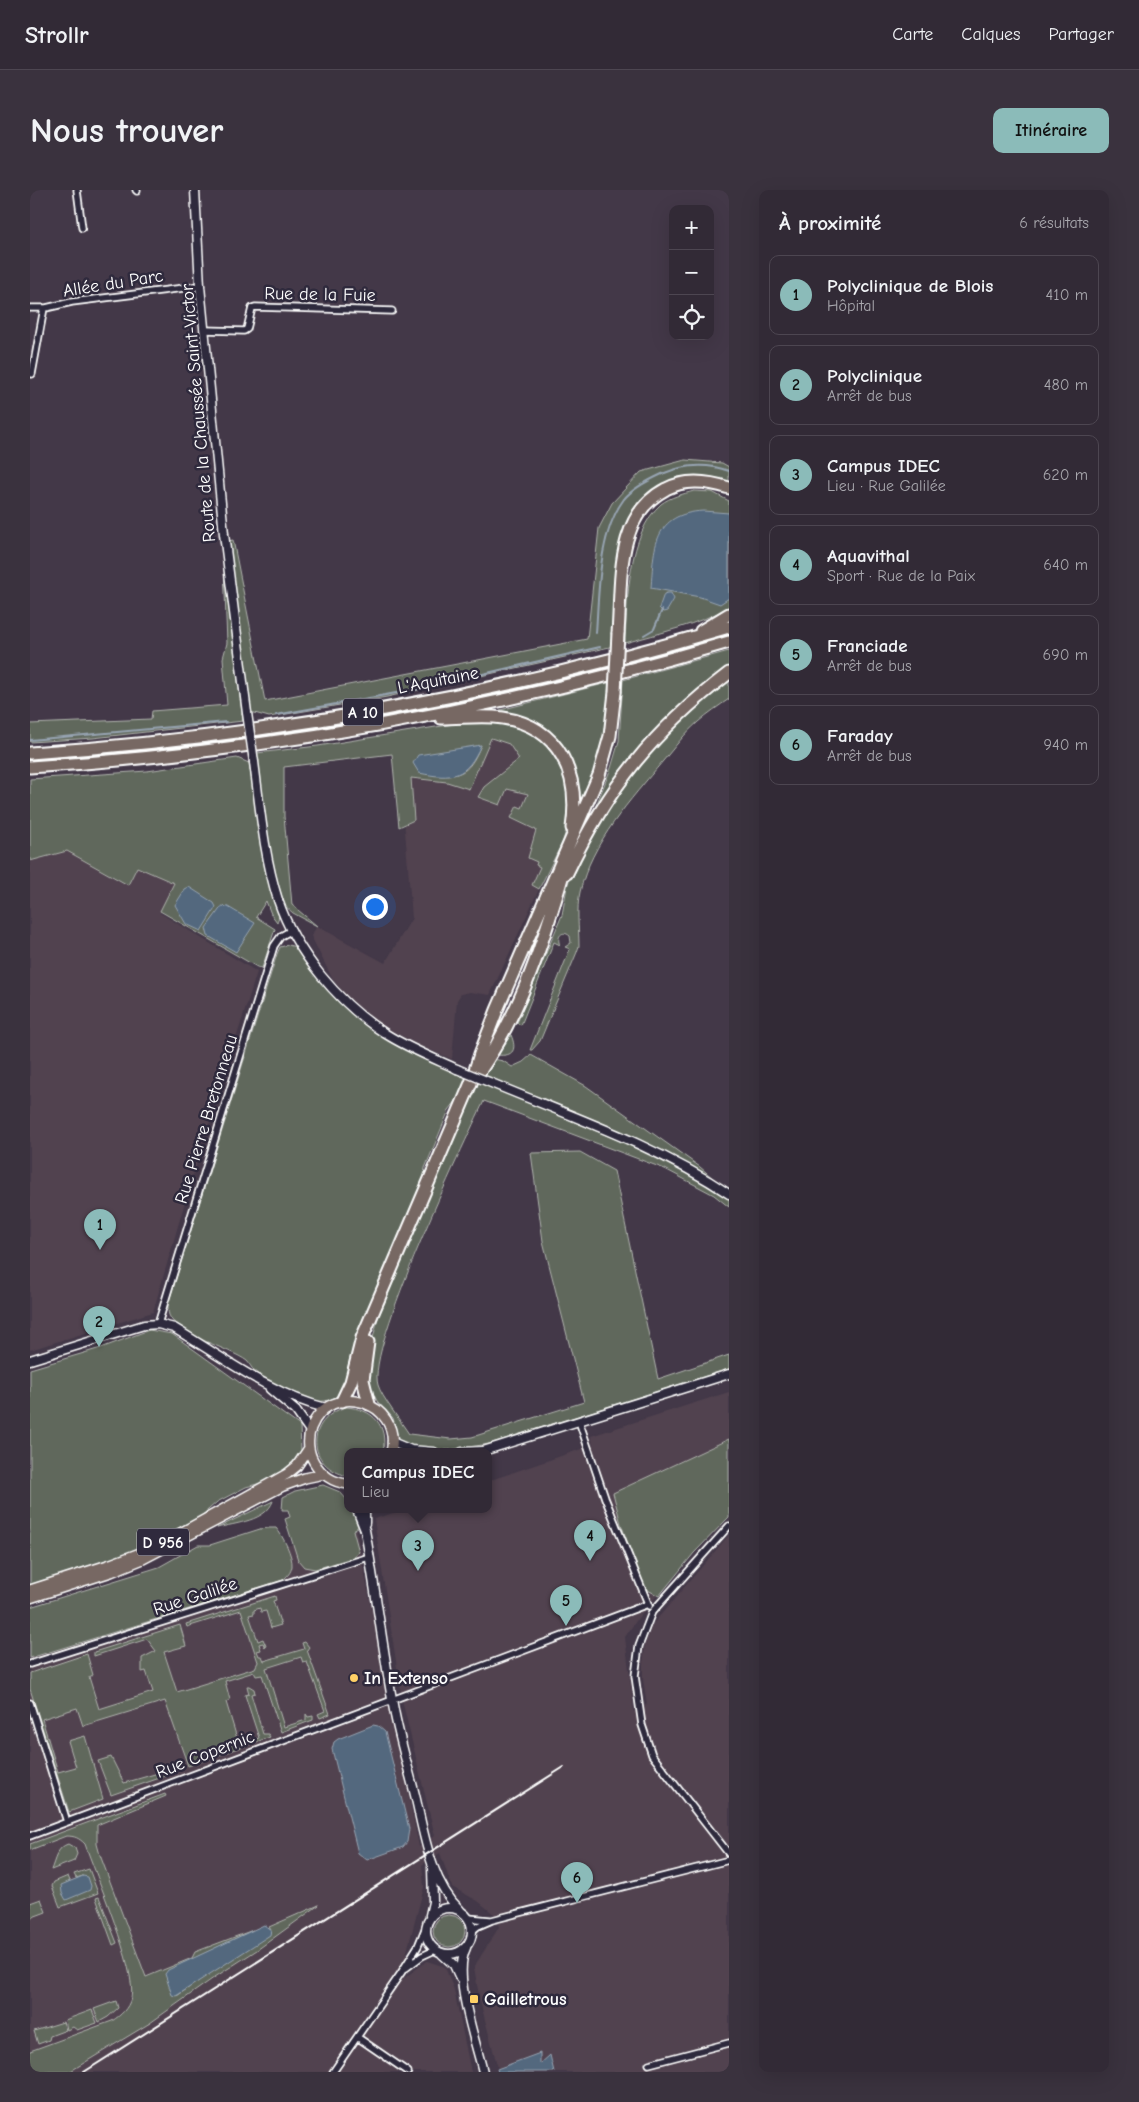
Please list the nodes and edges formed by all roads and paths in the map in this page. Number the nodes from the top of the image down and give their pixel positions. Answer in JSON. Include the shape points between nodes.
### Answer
{"nodes":[{"id":1,"x":77,"y":190,"type":"edge"},
{"id":2,"x":195,"y":190,"type":"edge"},
{"id":3,"x":82,"y":228,"type":"dead end"},
{"id":4,"x":200,"y":286,"type":"junction"},
{"id":5,"x":30,"y":308,"type":"edge"},
{"id":6,"x":44,"y":308,"type":"junction"},
{"id":7,"x":392,"y":311,"type":"dead end"},
{"id":8,"x":204,"y":330,"type":"junction"},
{"id":9,"x":32,"y":374,"type":"dead end"},
{"id":10,"x":729,"y":488,"type":"edge"},
{"id":11,"x":729,"y":494,"type":"edge"},
{"id":12,"x":729,"y":614,"type":"edge"},
{"id":13,"x":729,"y":627,"type":"edge"},
{"id":14,"x":620,"y":633,"type":"junction"},
{"id":15,"x":690,"y":638,"type":"junction"},
{"id":16,"x":729,"y":642,"type":"edge"},
{"id":17,"x":729,"y":672,"type":"edge"},
{"id":18,"x":617,"y":691,"type":"junction"},
{"id":19,"x":417,"y":717,"type":"junction"},
{"id":20,"x":30,"y":753,"type":"edge"},
{"id":21,"x":30,"y":767,"type":"edge"},
{"id":22,"x":570,"y":839,"type":"junction"},
{"id":23,"x":561,"y":884,"type":"junction"},
{"id":24,"x":292,"y":930,"type":"junction"},
{"id":25,"x":471,"y":1083,"type":"junction"},
{"id":26,"x":729,"y":1194,"type":"edge"},
{"id":27,"x":374,"y":1313,"type":"junction"},
{"id":28,"x":158,"y":1324,"type":"junction"},
{"id":29,"x":30,"y":1360,"type":"edge"},
{"id":30,"x":729,"y":1374,"type":"edge"},
{"id":31,"x":265,"y":1384,"type":"junction"},
{"id":32,"x":342,"y":1401,"type":"junction"},
{"id":33,"x":369,"y":1404,"type":"junction"},
{"id":34,"x":326,"y":1408,"type":"junction"},
{"id":35,"x":579,"y":1421,"type":"junction"},
{"id":36,"x":310,"y":1431,"type":"junction"},
{"id":37,"x":392,"y":1442,"type":"junction"},
{"id":38,"x":309,"y":1448,"type":"junction"},
{"id":39,"x":391,"y":1448,"type":"edge"},
{"id":40,"x":406,"y":1448,"type":"edge"},
{"id":41,"x":492,"y":1449,"type":"edge"},
{"id":42,"x":324,"y":1474,"type":"junction"},
{"id":43,"x":344,"y":1485,"type":"edge"},
{"id":44,"x":358,"y":1513,"type":"edge"},
{"id":45,"x":365,"y":1513,"type":"edge"},
{"id":46,"x":729,"y":1526,"type":"edge"},
{"id":47,"x":365,"y":1530,"type":"junction"},
{"id":48,"x":369,"y":1557,"type":"junction"},
{"id":49,"x":30,"y":1590,"type":"edge"},
{"id":50,"x":30,"y":1598,"type":"edge"},
{"id":51,"x":648,"y":1604,"type":"junction"},
{"id":52,"x":652,"y":1612,"type":"junction"},
{"id":53,"x":30,"y":1664,"type":"edge"},
{"id":54,"x":392,"y":1700,"type":"junction"},
{"id":55,"x":30,"y":1703,"type":"edge"},
{"id":56,"x":67,"y":1822,"type":"junction"},
{"id":57,"x":30,"y":1836,"type":"edge"},
{"id":58,"x":729,"y":1854,"type":"edge"},
{"id":59,"x":431,"y":1860,"type":"junction"},
{"id":60,"x":729,"y":1860,"type":"edge"},
{"id":61,"x":460,"y":1910,"type":"junction"},
{"id":62,"x":429,"y":1918,"type":"junction"},
{"id":63,"x":468,"y":1918,"type":"junction"},
{"id":64,"x":492,"y":1920,"type":"junction"},
{"id":65,"x":425,"y":1929,"type":"junction"},
{"id":66,"x":472,"y":1931,"type":"junction"},
{"id":67,"x":468,"y":1944,"type":"junction"},
{"id":68,"x":437,"y":1951,"type":"junction"},
{"id":69,"x":401,"y":1973,"type":"junction"},
{"id":70,"x":462,"y":1984,"type":"junction"},
{"id":71,"x":357,"y":2036,"type":"junction"},
{"id":72,"x":729,"y":2043,"type":"edge"},
{"id":73,"x":649,"y":2064,"type":"dead end"},
{"id":74,"x":332,"y":2072,"type":"edge"},
{"id":75,"x":408,"y":2072,"type":"edge"},
{"id":76,"x":483,"y":2072,"type":"edge"}],
"edges":[{"from":1,"to":3,"type":"street"},
{"from":2,"to":4,"type":"street","name":"Route de la Chaussée Saint-Victor"},
{"from":4,"to":6,"type":"street","name":"Allée du Parc"},
{"from":4,"to":8,"type":"street","name":"Route de la Chaussée Saint-Victor"},
{"from":5,"to":6,"type":"street","name":"Allée du Parc"},
{"from":6,"to":9,"type":"street"},
{"from":7,"to":8,"type":"street","name":"Rue de la Fuie","via":[[255,307],[244,332]]},
{"from":8,"to":24,"type":"street","name":"Route de la Chaussée Saint-Victor","bridge":true,"via":[[224,534],[268,860],[279,901]]},
{"from":10,"to":14,"type":"highway","via":[[699,481],[679,484],[656,495],[638,513],[626,542]]},
{"from":11,"to":14,"type":"highway","via":[[708,487],[680,488],[655,501],[642,515],[633,533],[628,556]]},
{"from":12,"to":15,"type":"highway"},
{"from":13,"to":15,"type":"highway","name":"L'Aquitaine","number":"A 10"},
{"from":14,"to":18,"type":"highway","bridge":true},
{"from":15,"to":20,"type":"highway","name":"L'Aquitaine","number":"A 10","via":[[537,678],[374,711],[209,736]]},
{"from":16,"to":19,"type":"highway","name":"L'Aquitaine","number":"A 10","via":[[568,685]]},
{"from":17,"to":23,"type":"highway","via":[[673,719],[624,774],[592,822]]},
{"from":18,"to":22,"type":"highway","via":[[603,763]]},
{"from":18,"to":23,"type":"highway","via":[[616,724],[607,764]]},
{"from":19,"to":21,"type":"highway","name":"L'Aquitaine","number":"A 10","via":[[211,750]]},
{"from":19,"to":22,"type":"highway","via":[[503,718],[524,723],[544,735],[560,752],[572,778],[575,804]]},
{"from":22,"to":25,"type":"highway","via":[[494,1019]]},
{"from":23,"to":25,"type":"highway","via":[[512,1017]]},
{"from":24,"to":26,"type":"street","name":"Route de la Chaussée Saint-Victor","bridge":true,"via":[[323,977],[361,1015],[402,1043],[648,1149]]},
{"from":24,"to":28,"type":"street","name":"Rue Pierre Bretonneau","via":[[281,936],[274,946]]},
{"from":25,"to":27,"type":"highway"},
{"from":27,"to":32,"type":"highway","via":[[362,1338],[349,1389]]},
{"from":27,"to":33,"type":"highway","via":[[363,1371]]},
{"from":28,"to":29,"type":"street","via":[[144,1325]]},
{"from":28,"to":31,"type":"street","via":[[174,1328]]},
{"from":30,"to":35,"type":"street"},
{"from":31,"to":34,"type":"street"},
{"from":31,"to":36,"type":"street","via":[[296,1411]]},
{"from":32,"to":33,"type":"main road"},
{"from":32,"to":34,"type":"main road"},
{"from":33,"to":37,"type":"main road","via":[[386,1420]]},
{"from":34,"to":36,"type":"main road"},
{"from":35,"to":41,"type":"street"},
{"from":35,"to":51,"type":"street","via":[[605,1498]]},
{"from":36,"to":38,"type":"main road"},
{"from":37,"to":39,"type":"main road"},
{"from":37,"to":40,"type":"street"},
{"from":38,"to":42,"type":"main road","via":[[314,1462]]},
{"from":38,"to":49,"type":"main road","number":"D 956","via":[[287,1474],[159,1544],[121,1561]]},
{"from":42,"to":43,"type":"main road"},
{"from":42,"to":50,"type":"main road","number":"D 956","via":[[282,1486],[137,1562]]},
{"from":44,"to":47,"type":"street"},
{"from":45,"to":47,"type":"street"},
{"from":46,"to":52,"type":"street"},
{"from":47,"to":48,"type":"street"},
{"from":48,"to":53,"type":"street","name":"Rue Galilée"},
{"from":48,"to":54,"type":"street"},
{"from":51,"to":52,"type":"street"},
{"from":51,"to":54,"type":"street","name":"Rue Copernic"},
{"from":52,"to":58,"type":"street","via":[[642,1633],[636,1660],[639,1710],[652,1755]]},
{"from":54,"to":56,"type":"street","name":"Rue Copernic"},
{"from":54,"to":59,"type":"street"},
{"from":55,"to":56,"type":"street"},
{"from":56,"to":57,"type":"street","name":"Rue Copernic"},
{"from":59,"to":61,"type":"street","via":[[448,1897]]},
{"from":59,"to":62,"type":"street","via":[[433,1902]]},
{"from":60,"to":64,"type":"street"},
{"from":61,"to":62,"type":"street","via":[[446,1907]]},
{"from":61,"to":63,"type":"street"},
{"from":62,"to":65,"type":"street"},
{"from":63,"to":64,"type":"street"},
{"from":63,"to":66,"type":"street"},
{"from":64,"to":66,"type":"street"},
{"from":65,"to":68,"type":"street","via":[[428,1942]]},
{"from":65,"to":69,"type":"street"},
{"from":66,"to":67,"type":"street"},
{"from":67,"to":68,"type":"street","via":[[452,1954]]},
{"from":67,"to":70,"type":"street","via":[[462,1955]]},
{"from":68,"to":69,"type":"street","via":[[417,1960]]},
{"from":68,"to":70,"type":"street","via":[[454,1966]]},
{"from":69,"to":71,"type":"street"},
{"from":70,"to":76,"type":"street"},
{"from":71,"to":74,"type":"street"},
{"from":71,"to":75,"type":"street"},
{"from":72,"to":73,"type":"street"}]}
